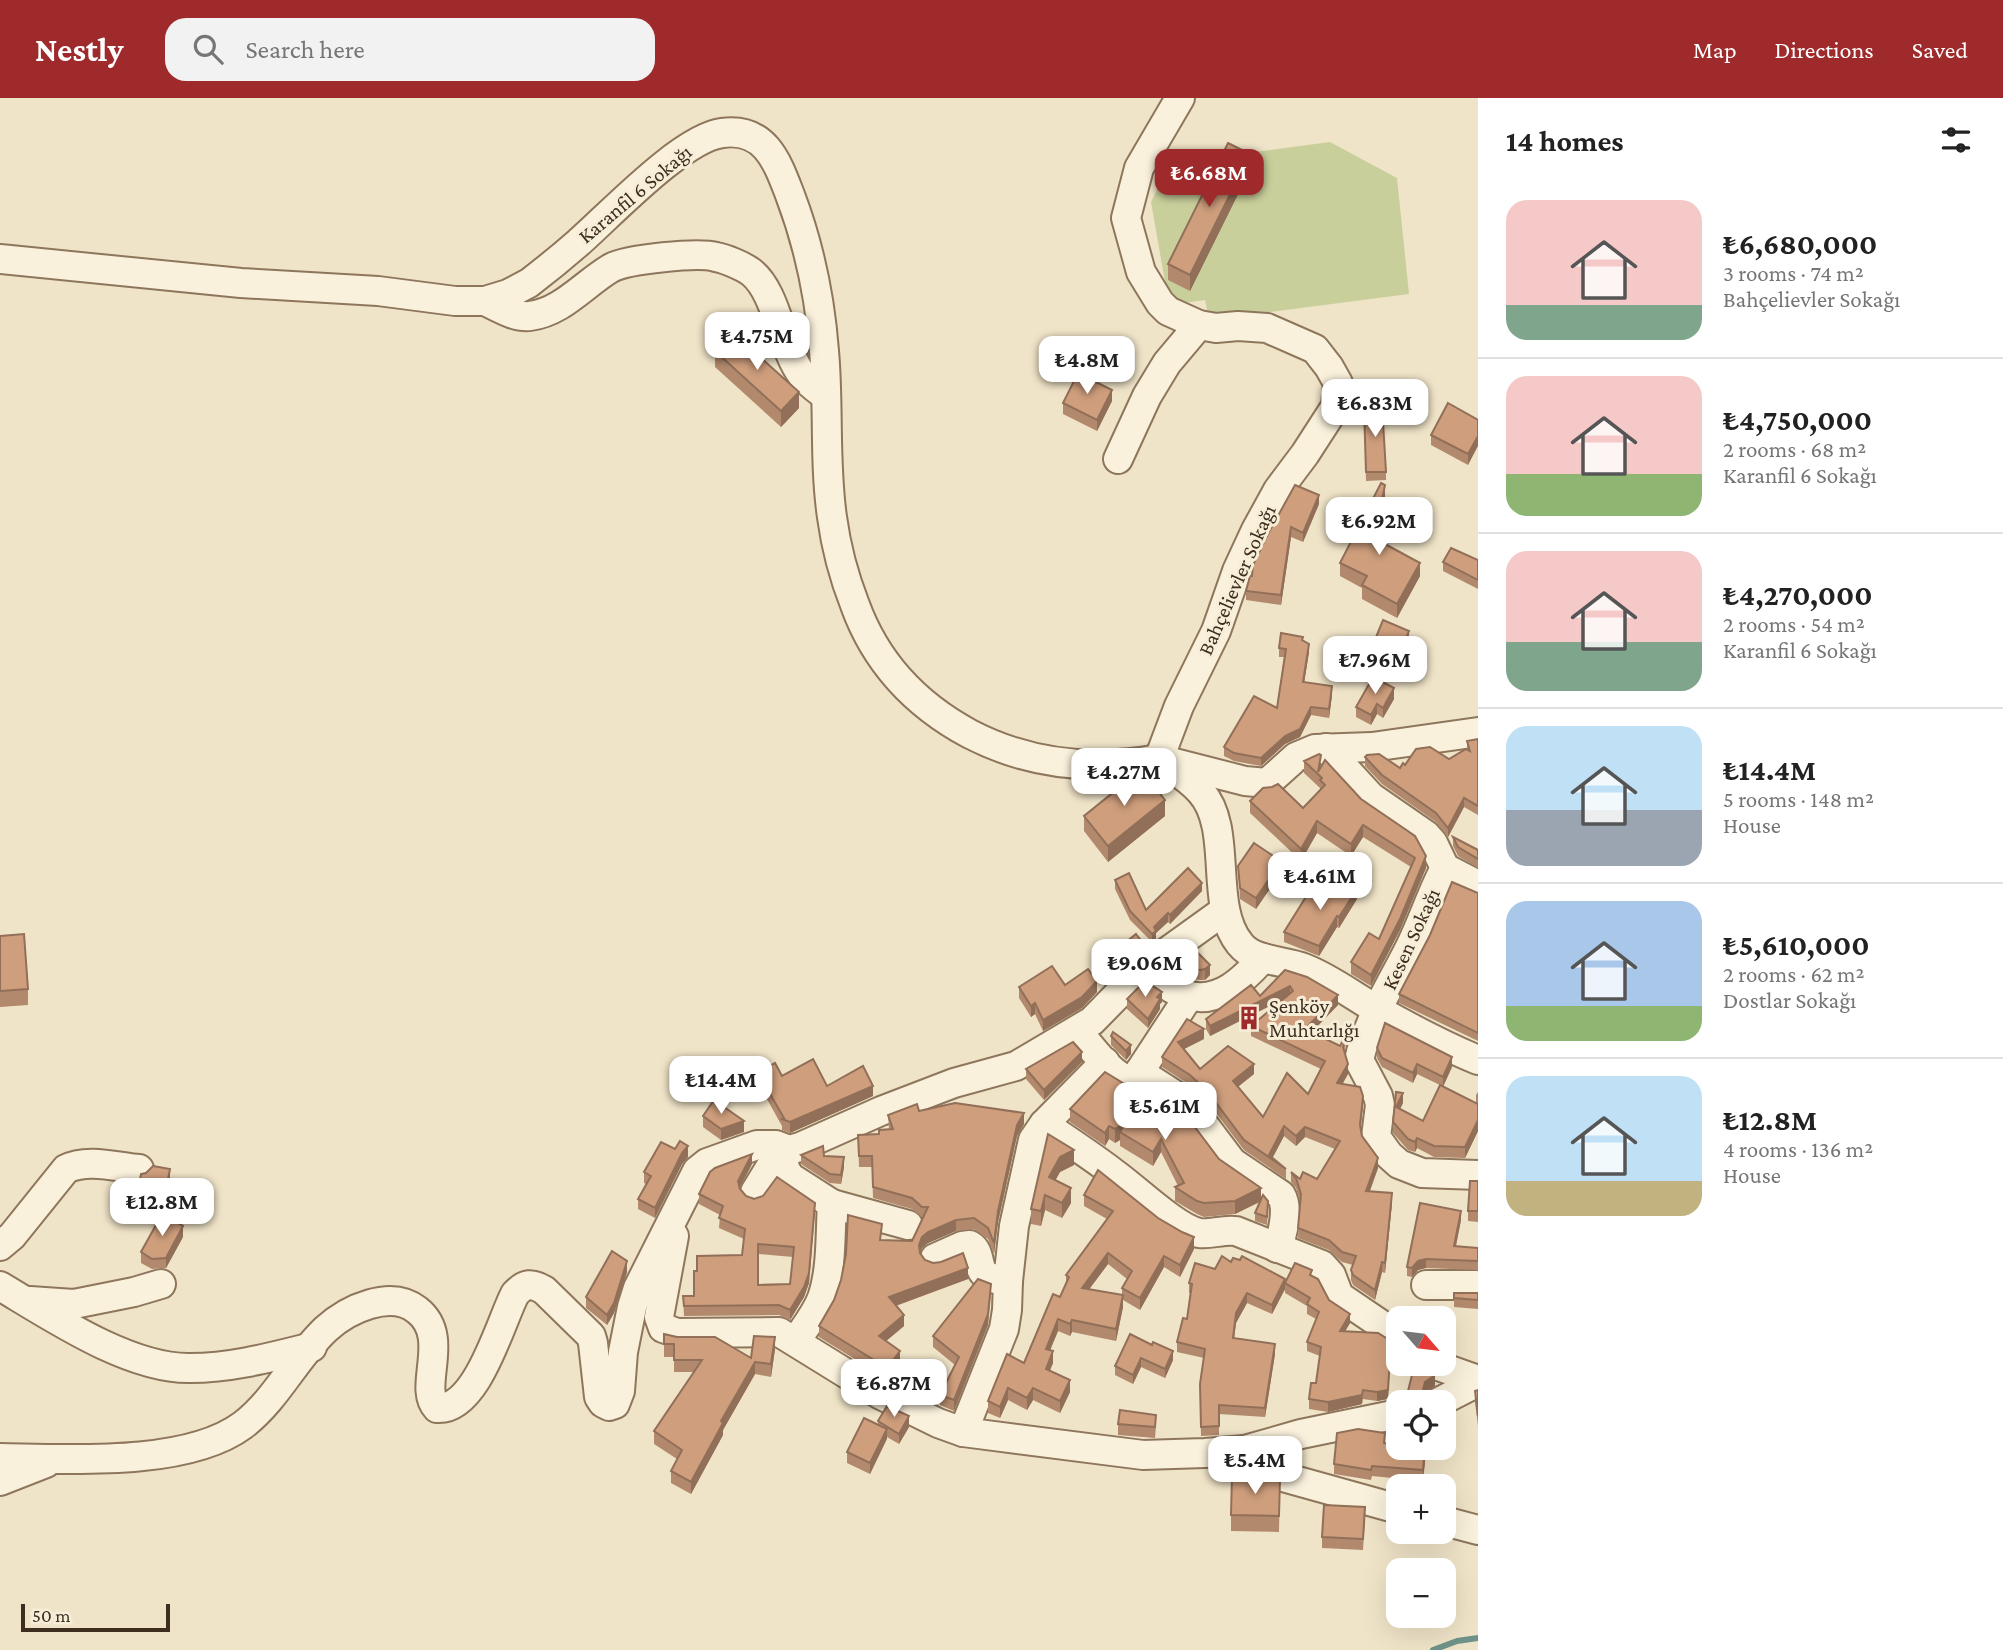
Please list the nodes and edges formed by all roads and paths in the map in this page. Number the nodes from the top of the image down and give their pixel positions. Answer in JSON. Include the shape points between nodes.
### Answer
{"nodes":[{"id":1,"x":1180,"y":98,"type":"edge"},
{"id":2,"x":0,"y":259,"type":"edge"},
{"id":3,"x":485,"y":301,"type":"junction"},
{"id":4,"x":1199,"y":325,"type":"junction"},
{"id":5,"x":826,"y":396,"type":"junction"},
{"id":6,"x":1118,"y":458,"type":"dead end"},
{"id":7,"x":1478,"y":732,"type":"edge"},
{"id":8,"x":1326,"y":748,"type":"junction"},
{"id":9,"x":1158,"y":759,"type":"junction"},
{"id":10,"x":1445,"y":868,"type":"junction"},
{"id":11,"x":1478,"y":885,"type":"edge"},
{"id":12,"x":1226,"y":910,"type":"junction"},
{"id":13,"x":1263,"y":958,"type":"junction"},
{"id":14,"x":1143,"y":969,"type":"junction"},
{"id":15,"x":1189,"y":996,"type":"junction"},
{"id":16,"x":1378,"y":1010,"type":"junction"},
{"id":17,"x":1077,"y":1031,"type":"junction"},
{"id":18,"x":1478,"y":1060,"type":"edge"},
{"id":19,"x":1105,"y":1062,"type":"junction"},
{"id":20,"x":1139,"y":1072,"type":"junction"},
{"id":21,"x":1044,"y":1124,"type":"junction"},
{"id":22,"x":782,"y":1148,"type":"junction"},
{"id":23,"x":139,"y":1169,"type":"dead end"},
{"id":24,"x":1478,"y":1175,"type":"edge"},
{"id":25,"x":755,"y":1192,"type":"dead end"},
{"id":26,"x":832,"y":1204,"type":"junction"},
{"id":27,"x":678,"y":1207,"type":"junction"},
{"id":28,"x":908,"y":1225,"type":"dead end"},
{"id":29,"x":0,"y":1246,"type":"edge"},
{"id":30,"x":1277,"y":1248,"type":"junction"},
{"id":31,"x":935,"y":1258,"type":"dead end"},
{"id":32,"x":1008,"y":1282,"type":"junction"},
{"id":33,"x":161,"y":1284,"type":"dead end"},
{"id":34,"x":1426,"y":1285,"type":"dead end"},
{"id":35,"x":1478,"y":1285,"type":"edge"},
{"id":36,"x":11,"y":1293,"type":"edge"},
{"id":37,"x":1386,"y":1328,"type":"edge"},
{"id":38,"x":796,"y":1340,"type":"junction"},
{"id":39,"x":312,"y":1347,"type":"junction"},
{"id":40,"x":1456,"y":1373,"type":"edge"},
{"id":41,"x":1478,"y":1381,"type":"edge"},
{"id":42,"x":1456,"y":1393,"type":"edge"},
{"id":43,"x":1386,"y":1416,"type":"edge"},
{"id":44,"x":963,"y":1432,"type":"junction"},
{"id":45,"x":1245,"y":1450,"type":"junction"},
{"id":46,"x":0,"y":1458,"type":"edge"},
{"id":47,"x":55,"y":1459,"type":"junction"},
{"id":48,"x":0,"y":1481,"type":"edge"},
{"id":49,"x":1386,"y":1506,"type":"edge"},
{"id":50,"x":1456,"y":1524,"type":"edge"},
{"id":51,"x":1478,"y":1530,"type":"edge"}],
"edges":[{"from":1,"to":4,"type":"street","name":"Bahçelievler Sokağı","via":[[1139,168],[1126,218],[1141,272],[1160,303]]},
{"from":2,"to":3,"type":"street","name":"Karanfil 6 Sokağı"},
{"from":3,"to":5,"type":"street","via":[[527,317],[550,312],[614,267],[668,257],[715,256],[750,271],[769,295],[803,377]]},
{"from":3,"to":5,"type":"street","name":"Karanfil 6 Sokağı","via":[[529,283],[699,141],[719,133],[755,136],[768,148],[800,221],[818,302]]},
{"from":4,"to":6,"type":"street","via":[[1167,363]]},
{"from":4,"to":9,"type":"street","name":"Bahçelievler Sokağı","via":[[1267,328],[1315,349],[1338,383],[1336,407],[1256,530]]},
{"from":5,"to":9,"type":"street","name":"Karanfil 6 Sokağı","via":[[832,516],[842,564],[870,641],[902,685],[962,730],[1022,755],[1081,766]]},
{"from":7,"to":8,"type":"street","via":[[1382,746]]},
{"from":8,"to":9,"type":"street","via":[[1296,757],[1267,783]]},
{"from":8,"to":10,"type":"street","via":[[1371,797],[1426,835]]},
{"from":9,"to":12,"type":"street","via":[[1190,781],[1210,807]]},
{"from":10,"to":11,"type":"street"},
{"from":10,"to":16,"type":"street","name":"Kesen Sokağı"},
{"from":12,"to":13,"type":"street","via":[[1239,944]]},
{"from":12,"to":14,"type":"street"},
{"from":13,"to":15,"type":"street","via":[[1235,986],[1211,996]]},
{"from":13,"to":16,"type":"street","via":[[1302,967]]},
{"from":14,"to":15,"type":"street"},
{"from":14,"to":17,"type":"street"},
{"from":15,"to":20,"type":"street"},
{"from":16,"to":18,"type":"street"},
{"from":16,"to":24,"type":"street","name":"Kesen Sokağı","via":[[1359,1060],[1378,1096],[1380,1145],[1410,1170]]},
{"from":17,"to":19,"type":"street"},
{"from":17,"to":22,"type":"street","via":[[1016,1066],[954,1083],[800,1147]]},
{"from":19,"to":20,"type":"street","via":[[1126,1080],[1133,1080]]},
{"from":19,"to":21,"type":"street"},
{"from":20,"to":30,"type":"street","via":[[1181,1099],[1232,1162],[1281,1195],[1285,1226]]},
{"from":21,"to":30,"type":"street","via":[[1195,1232],[1236,1231]]},
{"from":21,"to":32,"type":"street","via":[[1033,1140],[1014,1226]]},
{"from":22,"to":25,"type":"street"},
{"from":22,"to":26,"type":"street","via":[[790,1177]]},
{"from":22,"to":27,"type":"street","via":[[757,1145],[708,1163],[691,1179]]},
{"from":23,"to":29,"type":"street","via":[[75,1164]]},
{"from":26,"to":28,"type":"street"},
{"from":26,"to":38,"type":"street","via":[[823,1296]]},
{"from":27,"to":38,"type":"street","via":[[659,1317],[663,1328],[677,1333],[779,1332]]},
{"from":27,"to":39,"type":"street","via":[[632,1307],[620,1391],[609,1406],[599,1397],[590,1336],[535,1285],[515,1294],[478,1378],[445,1409],[431,1402],[431,1331],[417,1309],[405,1303],[368,1304],[326,1329]]},
{"from":30,"to":37,"type":"street","via":[[1328,1268],[1339,1296]]},
{"from":31,"to":32,"type":"street","via":[[970,1245],[987,1276]]},
{"from":32,"to":44,"type":"street","via":[[1004,1329]]},
{"from":33,"to":36,"type":"street","via":[[74,1304]]},
{"from":34,"to":35,"type":"street"},
{"from":36,"to":39,"type":"street","via":[[99,1342],[162,1365],[218,1367]]},
{"from":38,"to":44,"type":"street","via":[[881,1395]]},
{"from":39,"to":47,"type":"street","via":[[268,1401],[222,1438],[184,1451]]},
{"from":40,"to":41,"type":"street"},
{"from":41,"to":42,"type":"street"},
{"from":43,"to":45,"type":"street"},
{"from":44,"to":45,"type":"street","via":[[1143,1455]]},
{"from":45,"to":49,"type":"street","via":[[1259,1466],[1276,1475]]},
{"from":46,"to":47,"type":"street"},
{"from":47,"to":48,"type":"street"},
{"from":50,"to":51,"type":"street"}]}
